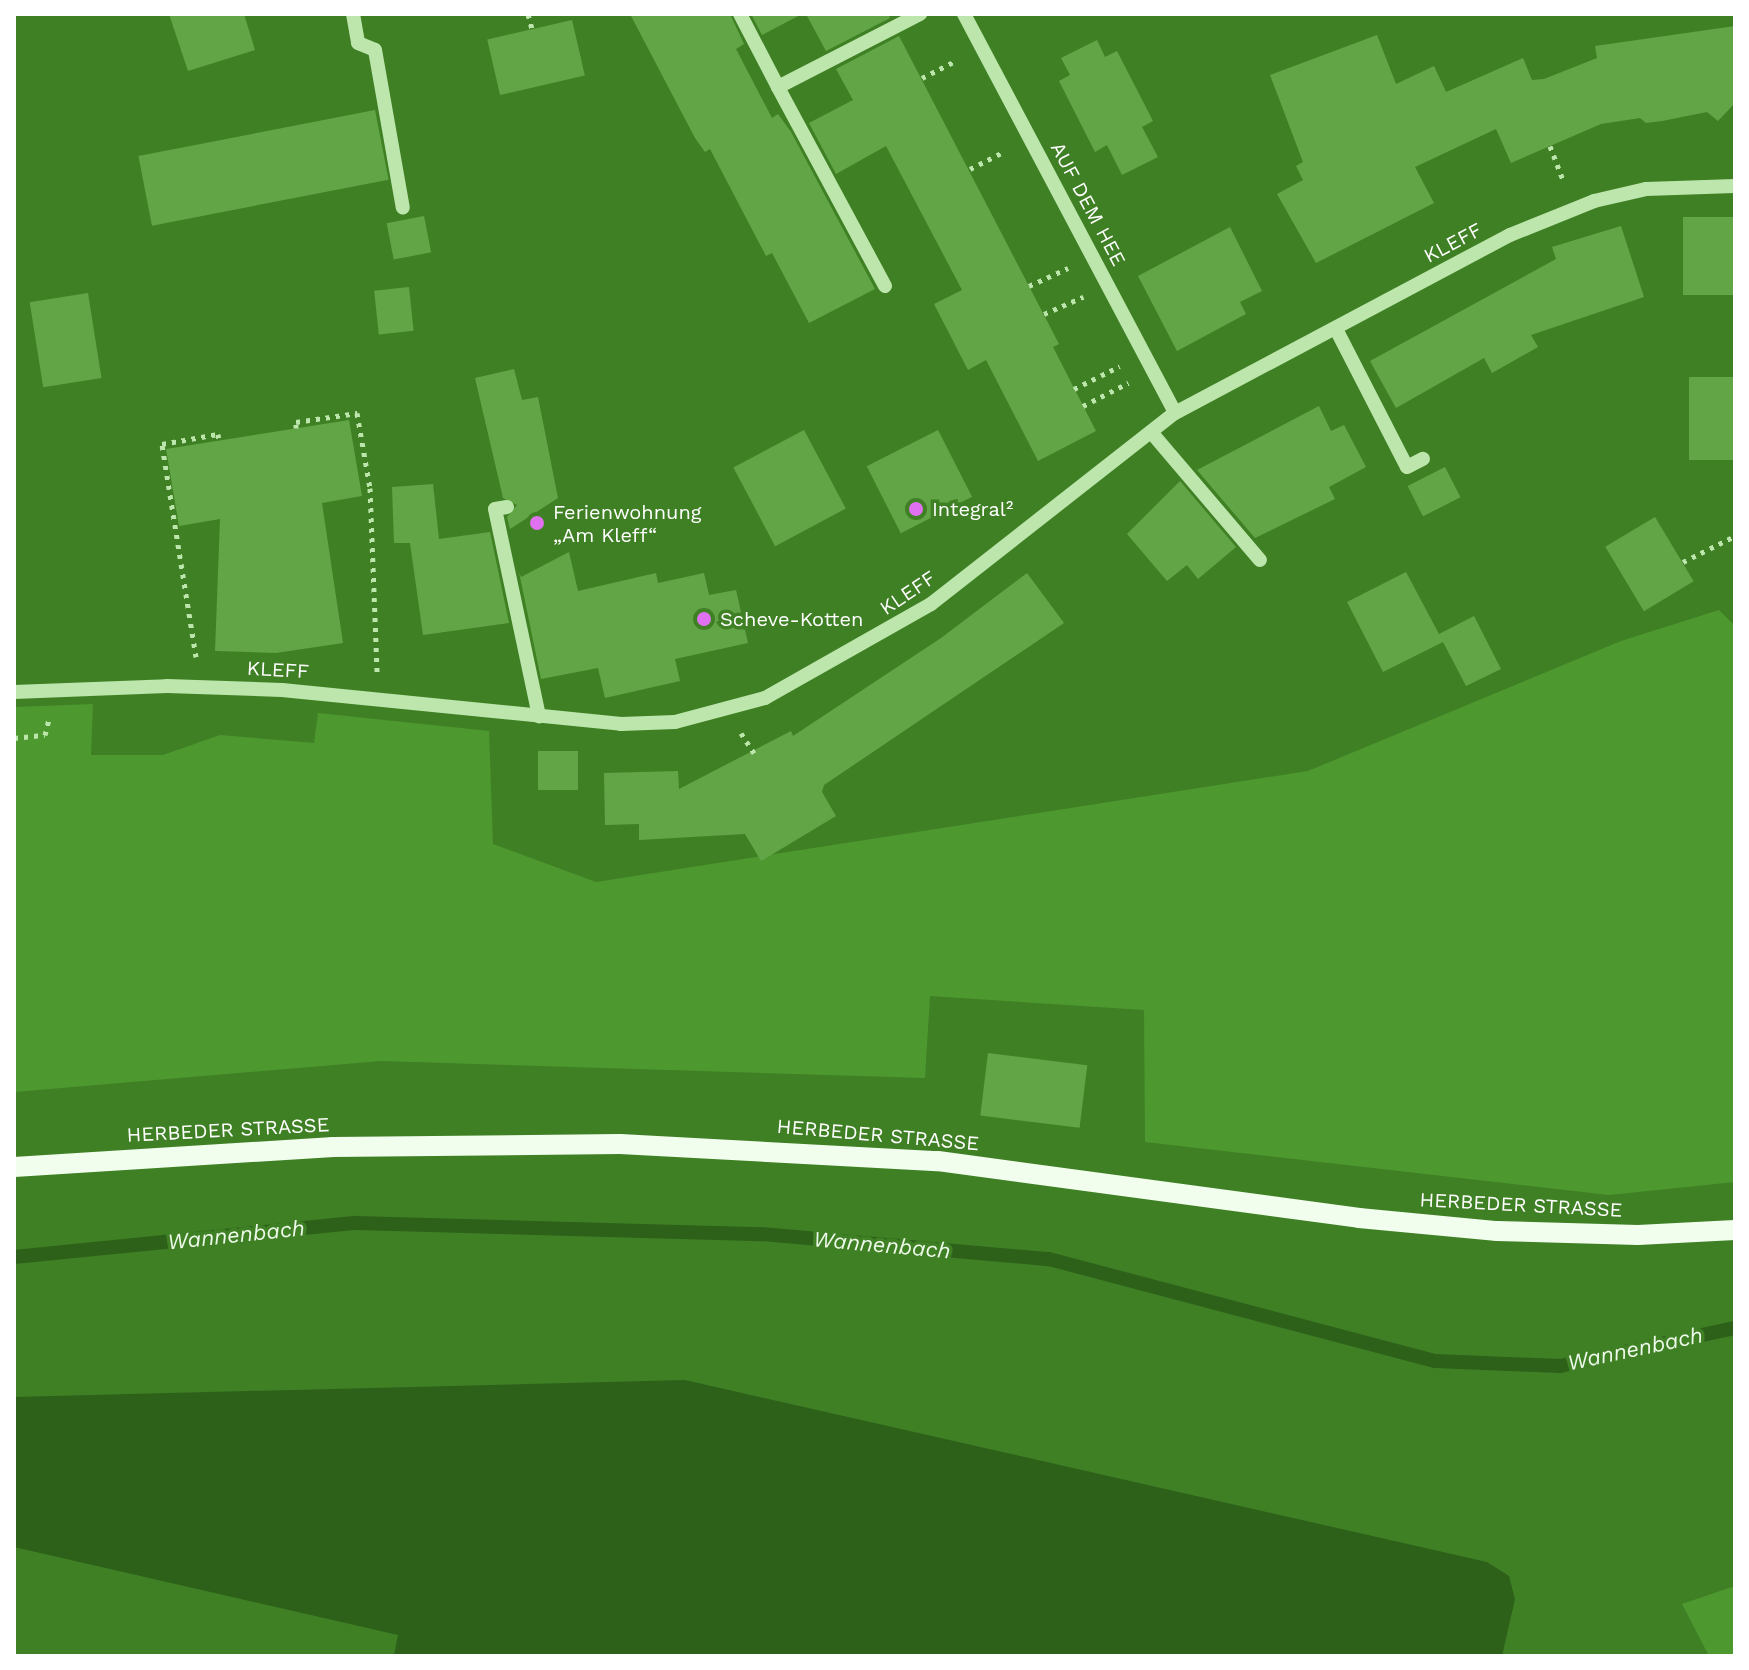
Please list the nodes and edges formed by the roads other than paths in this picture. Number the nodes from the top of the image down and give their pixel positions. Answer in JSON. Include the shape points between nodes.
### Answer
{"nodes":[{"id":1,"x":353,"y":14,"type":"edge"},
{"id":2,"x":740,"y":14,"type":"edge"},
{"id":3,"x":920,"y":14,"type":"edge"},
{"id":4,"x":964,"y":14,"type":"edge"},
{"id":5,"x":778,"y":87,"type":"junction"},
{"id":6,"x":1735,"y":186,"type":"edge"},
{"id":7,"x":403,"y":208,"type":"dead end"},
{"id":8,"x":885,"y":286,"type":"dead end"},
{"id":9,"x":1336,"y":329,"type":"junction"},
{"id":10,"x":1175,"y":413,"type":"junction"},
{"id":11,"x":1151,"y":432,"type":"junction"},
{"id":12,"x":1423,"y":459,"type":"dead end"},
{"id":13,"x":507,"y":507,"type":"dead end"},
{"id":14,"x":1260,"y":560,"type":"dead end"},
{"id":15,"x":14,"y":692,"type":"edge"},
{"id":16,"x":539,"y":716,"type":"junction"},
{"id":17,"x":14,"y":1167,"type":"edge"},
{"id":18,"x":1735,"y":1230,"type":"edge"}],
"edges":[{"from":1,"to":7,"type":"street","via":[[358,43],[375,50]]},
{"from":2,"to":5,"type":"street"},
{"from":3,"to":5,"type":"street"},
{"from":4,"to":10,"type":"street","name":"AUF DEM HEE"},
{"from":5,"to":8,"type":"street"},
{"from":6,"to":9,"type":"street","name":"KLEFF","via":[[1646,189],[1574,208],[1510,235]]},
{"from":9,"to":10,"type":"street","name":"KLEFF"},
{"from":9,"to":12,"type":"street","via":[[1407,467]]},
{"from":10,"to":11,"type":"street","name":"KLEFF"},
{"from":11,"to":14,"type":"street"},
{"from":11,"to":16,"type":"street","name":"KLEFF","via":[[931,604],[765,698],[675,722],[621,724]]},
{"from":13,"to":16,"type":"street","via":[[495,509]]},
{"from":15,"to":16,"type":"street","name":"KLEFF","via":[[200,686],[378,697]]},
{"from":17,"to":18,"type":"main road","name":"HERBEDER STRASSE","via":[[333,1147],[620,1144],[938,1161],[1497,1231],[1638,1235]]}]}
